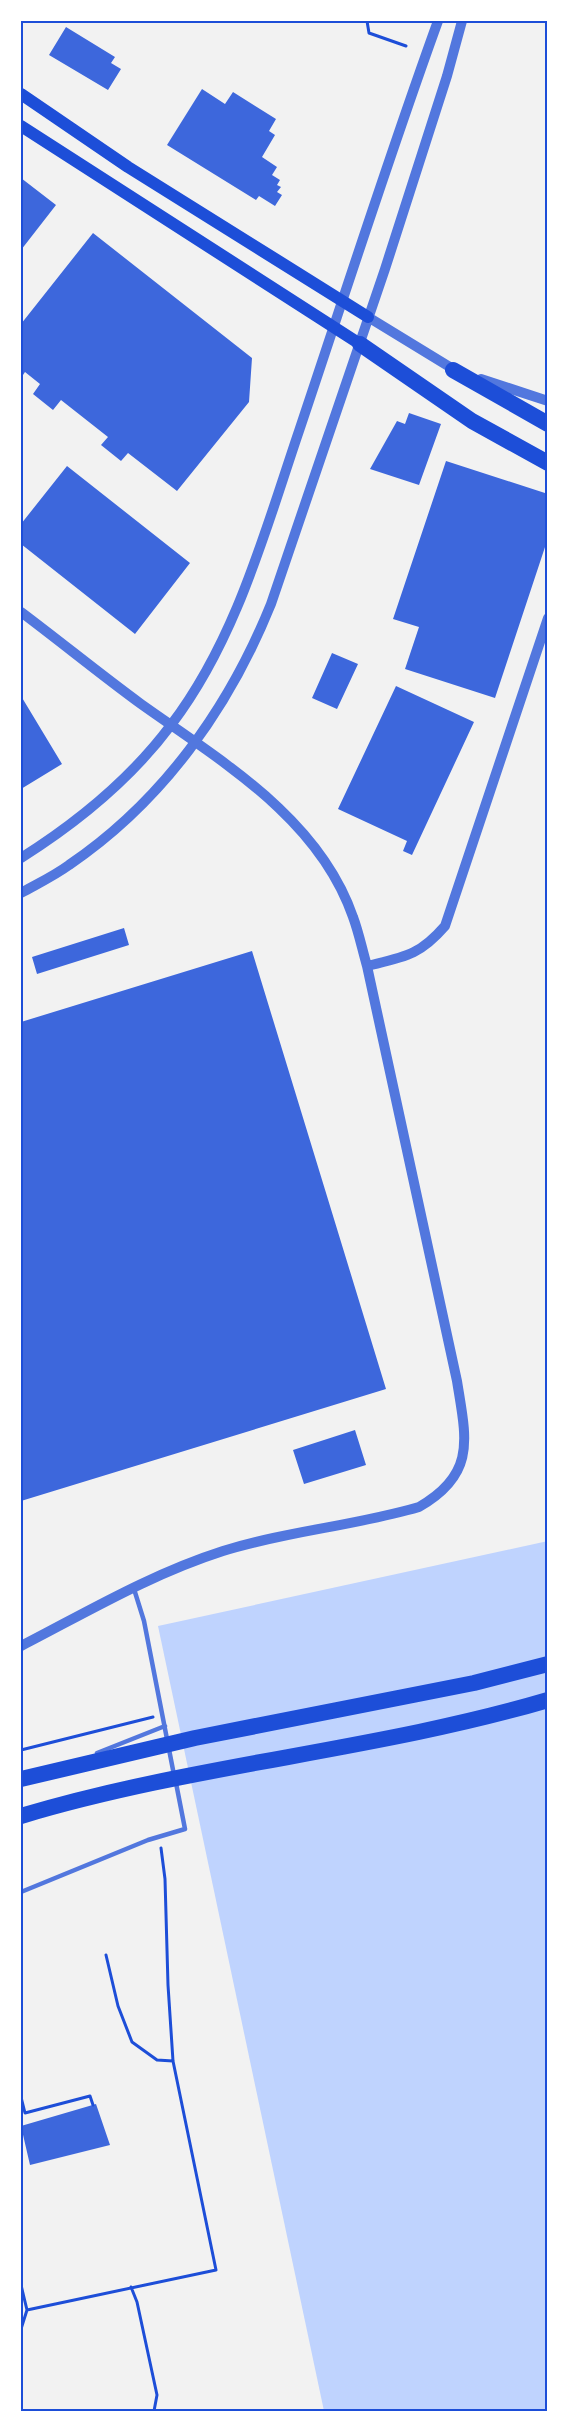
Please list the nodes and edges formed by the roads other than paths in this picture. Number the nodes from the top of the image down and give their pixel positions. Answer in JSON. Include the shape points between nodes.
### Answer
{"nodes":[{"id":1,"x":438,"y":21,"type":"edge"},
{"id":2,"x":462,"y":21,"type":"edge"},
{"id":3,"x":21,"y":94,"type":"edge"},
{"id":4,"x":21,"y":126,"type":"edge"},
{"id":5,"x":343,"y":302,"type":"junction"},
{"id":6,"x":368,"y":317,"type":"junction"},
{"id":7,"x":333,"y":328,"type":"junction"},
{"id":8,"x":360,"y":344,"type":"junction"},
{"id":9,"x":453,"y":370,"type":"junction"},
{"id":10,"x":548,"y":400,"type":"edge"},
{"id":11,"x":548,"y":424,"type":"edge"},
{"id":12,"x":548,"y":463,"type":"edge"},
{"id":13,"x":21,"y":612,"type":"edge"},
{"id":14,"x":548,"y":618,"type":"edge"},
{"id":15,"x":172,"y":725,"type":"junction"},
{"id":16,"x":196,"y":742,"type":"junction"},
{"id":17,"x":21,"y":858,"type":"edge"},
{"id":18,"x":21,"y":893,"type":"edge"},
{"id":19,"x":367,"y":966,"type":"junction"},
{"id":20,"x":133,"y":1587,"type":"junction"},
{"id":21,"x":21,"y":1646,"type":"edge"},
{"id":22,"x":548,"y":1664,"type":"edge"},
{"id":23,"x":548,"y":1700,"type":"edge"},
{"id":24,"x":548,"y":1712,"type":"edge"},
{"id":25,"x":479,"y":1720,"type":"junction"},
{"id":26,"x":165,"y":1726,"type":"junction"},
{"id":27,"x":21,"y":1779,"type":"edge"},
{"id":28,"x":21,"y":1784,"type":"edge"},
{"id":29,"x":21,"y":1816,"type":"edge"},
{"id":30,"x":21,"y":1892,"type":"edge"}],
"edges":[{"from":1,"to":5,"type":"street"},
{"from":2,"to":6,"type":"street"},
{"from":3,"to":5,"type":"main road","via":[[128,167]]},
{"from":4,"to":7,"type":"main road"},
{"from":5,"to":6,"type":"main road"},
{"from":5,"to":7,"type":"street"},
{"from":6,"to":8,"type":"street"},
{"from":6,"to":9,"type":"street"},
{"from":7,"to":8,"type":"main road"},
{"from":7,"to":15,"type":"street","via":[[243,593],[213,659]]},
{"from":8,"to":12,"type":"highway","via":[[472,421]]},
{"from":8,"to":16,"type":"street","via":[[256,642]]},
{"from":9,"to":10,"type":"street"},
{"from":9,"to":11,"type":"highway"},
{"from":13,"to":15,"type":"street"},
{"from":14,"to":19,"type":"street","via":[[445,926],[416,953]]},
{"from":15,"to":16,"type":"street"},
{"from":15,"to":17,"type":"street","via":[[101,801]]},
{"from":16,"to":18,"type":"street","via":[[118,827],[68,866]]},
{"from":16,"to":19,"type":"street","via":[[302,831],[347,902]]},
{"from":19,"to":20,"type":"street","via":[[457,1381],[465,1448],[459,1469],[434,1498],[418,1507],[223,1551]]},
{"from":20,"to":21,"type":"street"},
{"from":20,"to":26,"type":"lane"},
{"from":22,"to":27,"type":"highway","via":[[474,1683],[195,1737]]},
{"from":23,"to":25,"type":"highway"},
{"from":24,"to":25,"type":"highway"},
{"from":25,"to":29,"type":"highway","via":[[198,1773]]},
{"from":26,"to":28,"type":"lane"},
{"from":26,"to":30,"type":"lane","via":[[185,1829]]}]}
